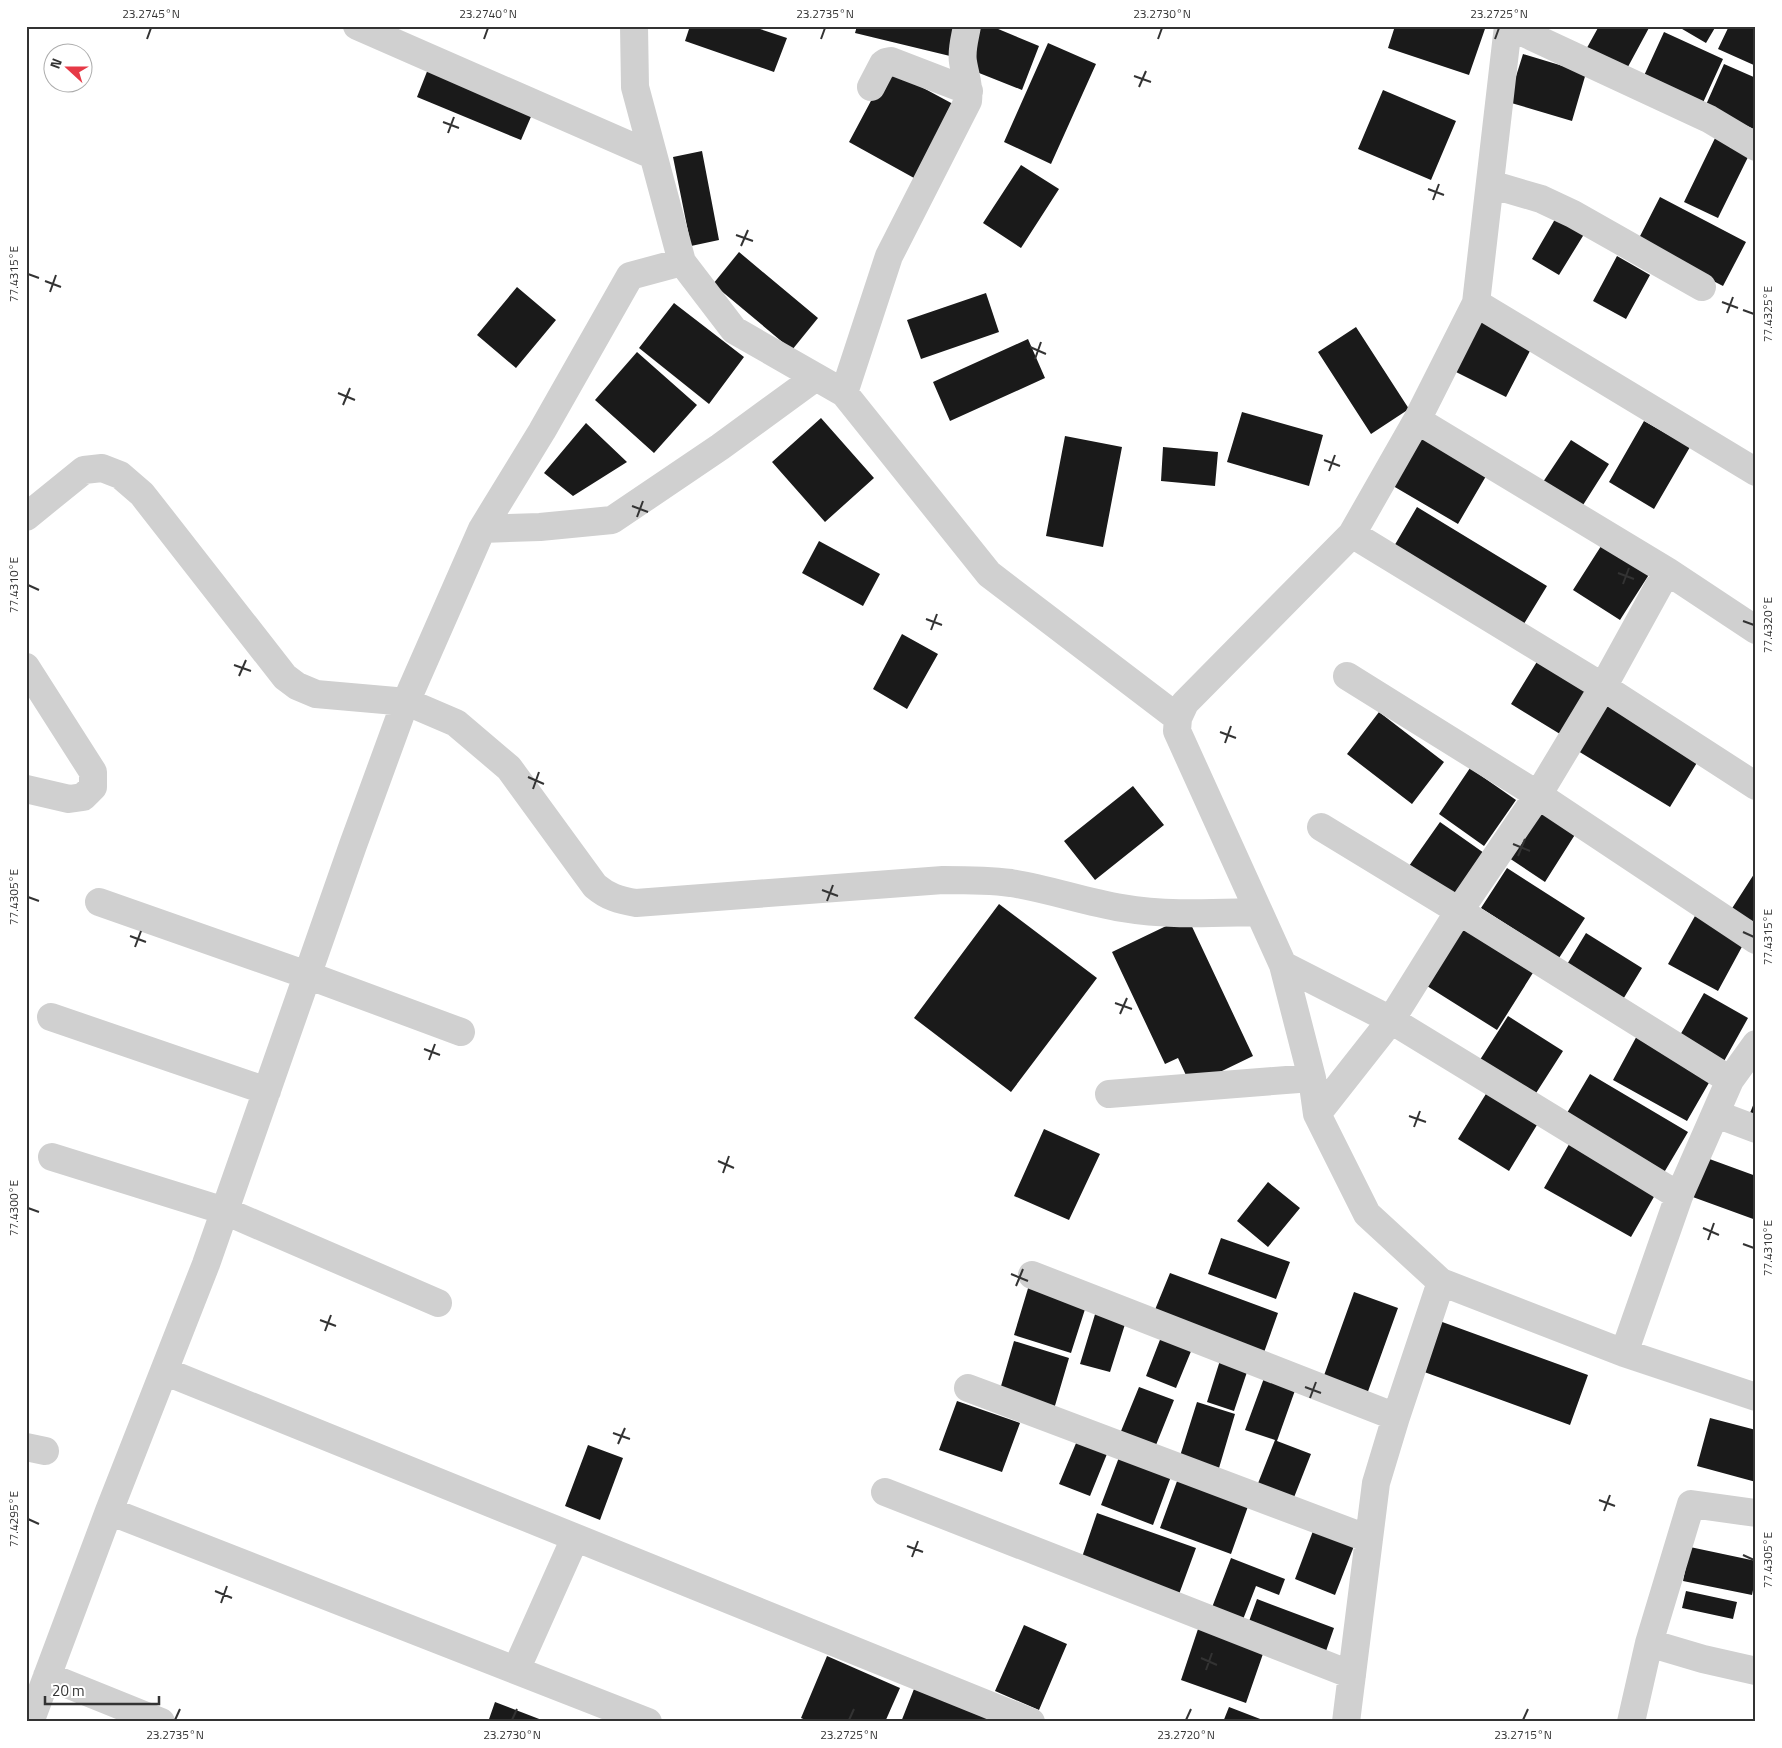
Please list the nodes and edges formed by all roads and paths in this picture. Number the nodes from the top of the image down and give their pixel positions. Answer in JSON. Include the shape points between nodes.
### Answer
{"nodes":[{"id":1,"x":357,"y":26,"type":"edge"},
{"id":2,"x":634,"y":26,"type":"edge"},
{"id":3,"x":967,"y":26,"type":"edge"},
{"id":4,"x":1508,"y":26,"type":"edge"},
{"id":5,"x":871,"y":87,"type":"dead end"},
{"id":6,"x":970,"y":91,"type":"junction"},
{"id":7,"x":1756,"y":147,"type":"edge"},
{"id":8,"x":652,"y":155,"type":"junction"},
{"id":9,"x":1490,"y":184,"type":"junction"},
{"id":10,"x":682,"y":262,"type":"junction"},
{"id":11,"x":1702,"y":287,"type":"dead end"},
{"id":12,"x":1476,"y":303,"type":"junction"},
{"id":13,"x":816,"y":377,"type":"junction"},
{"id":14,"x":844,"y":393,"type":"junction"},
{"id":15,"x":1416,"y":420,"type":"junction"},
{"id":16,"x":1756,"y":472,"type":"edge"},
{"id":17,"x":26,"y":517,"type":"edge"},
{"id":18,"x":482,"y":529,"type":"junction"},
{"id":19,"x":1352,"y":534,"type":"junction"},
{"id":20,"x":1667,"y":571,"type":"junction"},
{"id":21,"x":1756,"y":630,"type":"edge"},
{"id":22,"x":26,"y":667,"type":"edge"},
{"id":23,"x":1347,"y":676,"type":"dead end"},
{"id":24,"x":1603,"y":687,"type":"junction"},
{"id":25,"x":407,"y":702,"type":"junction"},
{"id":26,"x":1178,"y":718,"type":"junction"},
{"id":27,"x":1756,"y":786,"type":"edge"},
{"id":28,"x":26,"y":790,"type":"edge"},
{"id":29,"x":1538,"y":795,"type":"junction"},
{"id":30,"x":1321,"y":827,"type":"dead end"},
{"id":31,"x":99,"y":902,"type":"dead end"},
{"id":32,"x":1460,"y":911,"type":"junction"},
{"id":33,"x":1259,"y":912,"type":"junction"},
{"id":34,"x":1756,"y":940,"type":"edge"},
{"id":35,"x":1283,"y":965,"type":"junction"},
{"id":36,"x":307,"y":975,"type":"junction"},
{"id":37,"x":51,"y":1016,"type":"dead end"},
{"id":38,"x":1390,"y":1020,"type":"junction"},
{"id":39,"x":461,"y":1032,"type":"dead end"},
{"id":40,"x":1756,"y":1044,"type":"edge"},
{"id":41,"x":1312,"y":1078,"type":"junction"},
{"id":42,"x":1730,"y":1080,"type":"junction"},
{"id":43,"x":267,"y":1091,"type":"junction"},
{"id":44,"x":1109,"y":1094,"type":"dead end"},
{"id":45,"x":1317,"y":1114,"type":"junction"},
{"id":46,"x":1716,"y":1114,"type":"junction"},
{"id":47,"x":1756,"y":1128,"type":"edge"},
{"id":48,"x":52,"y":1158,"type":"dead end"},
{"id":49,"x":1679,"y":1196,"type":"junction"},
{"id":50,"x":225,"y":1211,"type":"junction"},
{"id":51,"x":1032,"y":1275,"type":"dead end"},
{"id":52,"x":1441,"y":1282,"type":"junction"},
{"id":53,"x":438,"y":1303,"type":"dead end"},
{"id":54,"x":1624,"y":1353,"type":"junction"},
{"id":55,"x":164,"y":1371,"type":"junction"},
{"id":56,"x":968,"y":1388,"type":"dead end"},
{"id":57,"x":1756,"y":1397,"type":"edge"},
{"id":58,"x":1396,"y":1417,"type":"junction"},
{"id":59,"x":885,"y":1492,"type":"dead end"},
{"id":60,"x":109,"y":1511,"type":"junction"},
{"id":61,"x":1756,"y":1513,"type":"edge"},
{"id":62,"x":575,"y":1538,"type":"junction"},
{"id":63,"x":1369,"y":1538,"type":"junction"},
{"id":64,"x":1649,"y":1643,"type":"junction"},
{"id":65,"x":516,"y":1670,"type":"junction"},
{"id":66,"x":1756,"y":1671,"type":"edge"},
{"id":67,"x":1352,"y":1674,"type":"junction"},
{"id":68,"x":47,"y":1676,"type":"junction"},
{"id":69,"x":30,"y":1722,"type":"edge"},
{"id":70,"x":161,"y":1722,"type":"edge"},
{"id":71,"x":648,"y":1722,"type":"edge"},
{"id":72,"x":1031,"y":1722,"type":"edge"},
{"id":73,"x":1346,"y":1722,"type":"edge"},
{"id":74,"x":1631,"y":1722,"type":"edge"}],
"edges":[{"from":1,"to":8,"type":"street"},
{"from":2,"to":8,"type":"street","via":[[635,87]]},
{"from":3,"to":6,"type":"street","via":[[963,61]]},
{"from":4,"to":7,"type":"street","via":[[1709,119]]},
{"from":4,"to":9,"type":"street"},
{"from":5,"to":6,"type":"street","via":[[883,64],[890,61]]},
{"from":6,"to":14,"type":"street","via":[[968,101],[889,256]]},
{"from":8,"to":10,"type":"street"},
{"from":9,"to":11,"type":"street","via":[[1541,199],[1573,214]]},
{"from":9,"to":12,"type":"street"},
{"from":10,"to":13,"type":"street","via":[[734,330]]},
{"from":10,"to":18,"type":"street","via":[[630,276]]},
{"from":12,"to":15,"type":"street"},
{"from":12,"to":16,"type":"street"},
{"from":13,"to":14,"type":"street"},
{"from":13,"to":18,"type":"street","via":[[612,520]]},
{"from":14,"to":26,"type":"street","via":[[989,574]]},
{"from":15,"to":19,"type":"street"},
{"from":15,"to":20,"type":"street"},
{"from":17,"to":25,"type":"street","via":[[84,470],[102,468],[120,475],[142,494],[285,677],[316,694]]},
{"from":18,"to":25,"type":"street"},
{"from":19,"to":24,"type":"street"},
{"from":19,"to":26,"type":"street","via":[[1185,703]]},
{"from":20,"to":21,"type":"street"},
{"from":20,"to":24,"type":"street"},
{"from":22,"to":28,"type":"street","via":[[93,772],[93,787],[83,797],[69,799]]},
{"from":23,"to":29,"type":"street"},
{"from":24,"to":27,"type":"street"},
{"from":24,"to":29,"type":"street"},
{"from":25,"to":33,"type":"street","via":[[456,723],[509,768],[595,886],[620,900],[636,903],[976,880],[1012,884],[1156,913]]},
{"from":25,"to":36,"type":"street"},
{"from":26,"to":33,"type":"street","via":[[1177,731]]},
{"from":29,"to":32,"type":"street"},
{"from":29,"to":34,"type":"street"},
{"from":30,"to":32,"type":"street"},
{"from":31,"to":36,"type":"street"},
{"from":32,"to":38,"type":"street"},
{"from":32,"to":42,"type":"street"},
{"from":33,"to":35,"type":"street"},
{"from":35,"to":38,"type":"street"},
{"from":35,"to":41,"type":"street"},
{"from":36,"to":39,"type":"street"},
{"from":36,"to":43,"type":"street"},
{"from":37,"to":43,"type":"street"},
{"from":38,"to":45,"type":"street"},
{"from":38,"to":49,"type":"street"},
{"from":40,"to":42,"type":"street"},
{"from":41,"to":44,"type":"street"},
{"from":41,"to":45,"type":"street"},
{"from":42,"to":46,"type":"street"},
{"from":43,"to":50,"type":"street"},
{"from":45,"to":52,"type":"street","via":[[1367,1214]]},
{"from":46,"to":47,"type":"street"},
{"from":46,"to":49,"type":"street"},
{"from":48,"to":50,"type":"street"},
{"from":49,"to":54,"type":"street"},
{"from":50,"to":53,"type":"street"},
{"from":50,"to":55,"type":"street"},
{"from":51,"to":58,"type":"street"},
{"from":52,"to":54,"type":"street"},
{"from":52,"to":58,"type":"street"},
{"from":54,"to":57,"type":"street"},
{"from":55,"to":60,"type":"street"},
{"from":55,"to":62,"type":"street"},
{"from":56,"to":63,"type":"street"},
{"from":58,"to":63,"type":"street","via":[[1376,1483]]},
{"from":59,"to":67,"type":"street"},
{"from":60,"to":65,"type":"street"},
{"from":60,"to":68,"type":"street"},
{"from":61,"to":64,"type":"street","via":[[1691,1504]]},
{"from":62,"to":65,"type":"street"},
{"from":62,"to":72,"type":"street"},
{"from":63,"to":67,"type":"street"},
{"from":64,"to":66,"type":"street"},
{"from":64,"to":74,"type":"street"},
{"from":65,"to":71,"type":"street"},
{"from":67,"to":73,"type":"street"},
{"from":68,"to":69,"type":"street"},
{"from":68,"to":70,"type":"street"}]}
